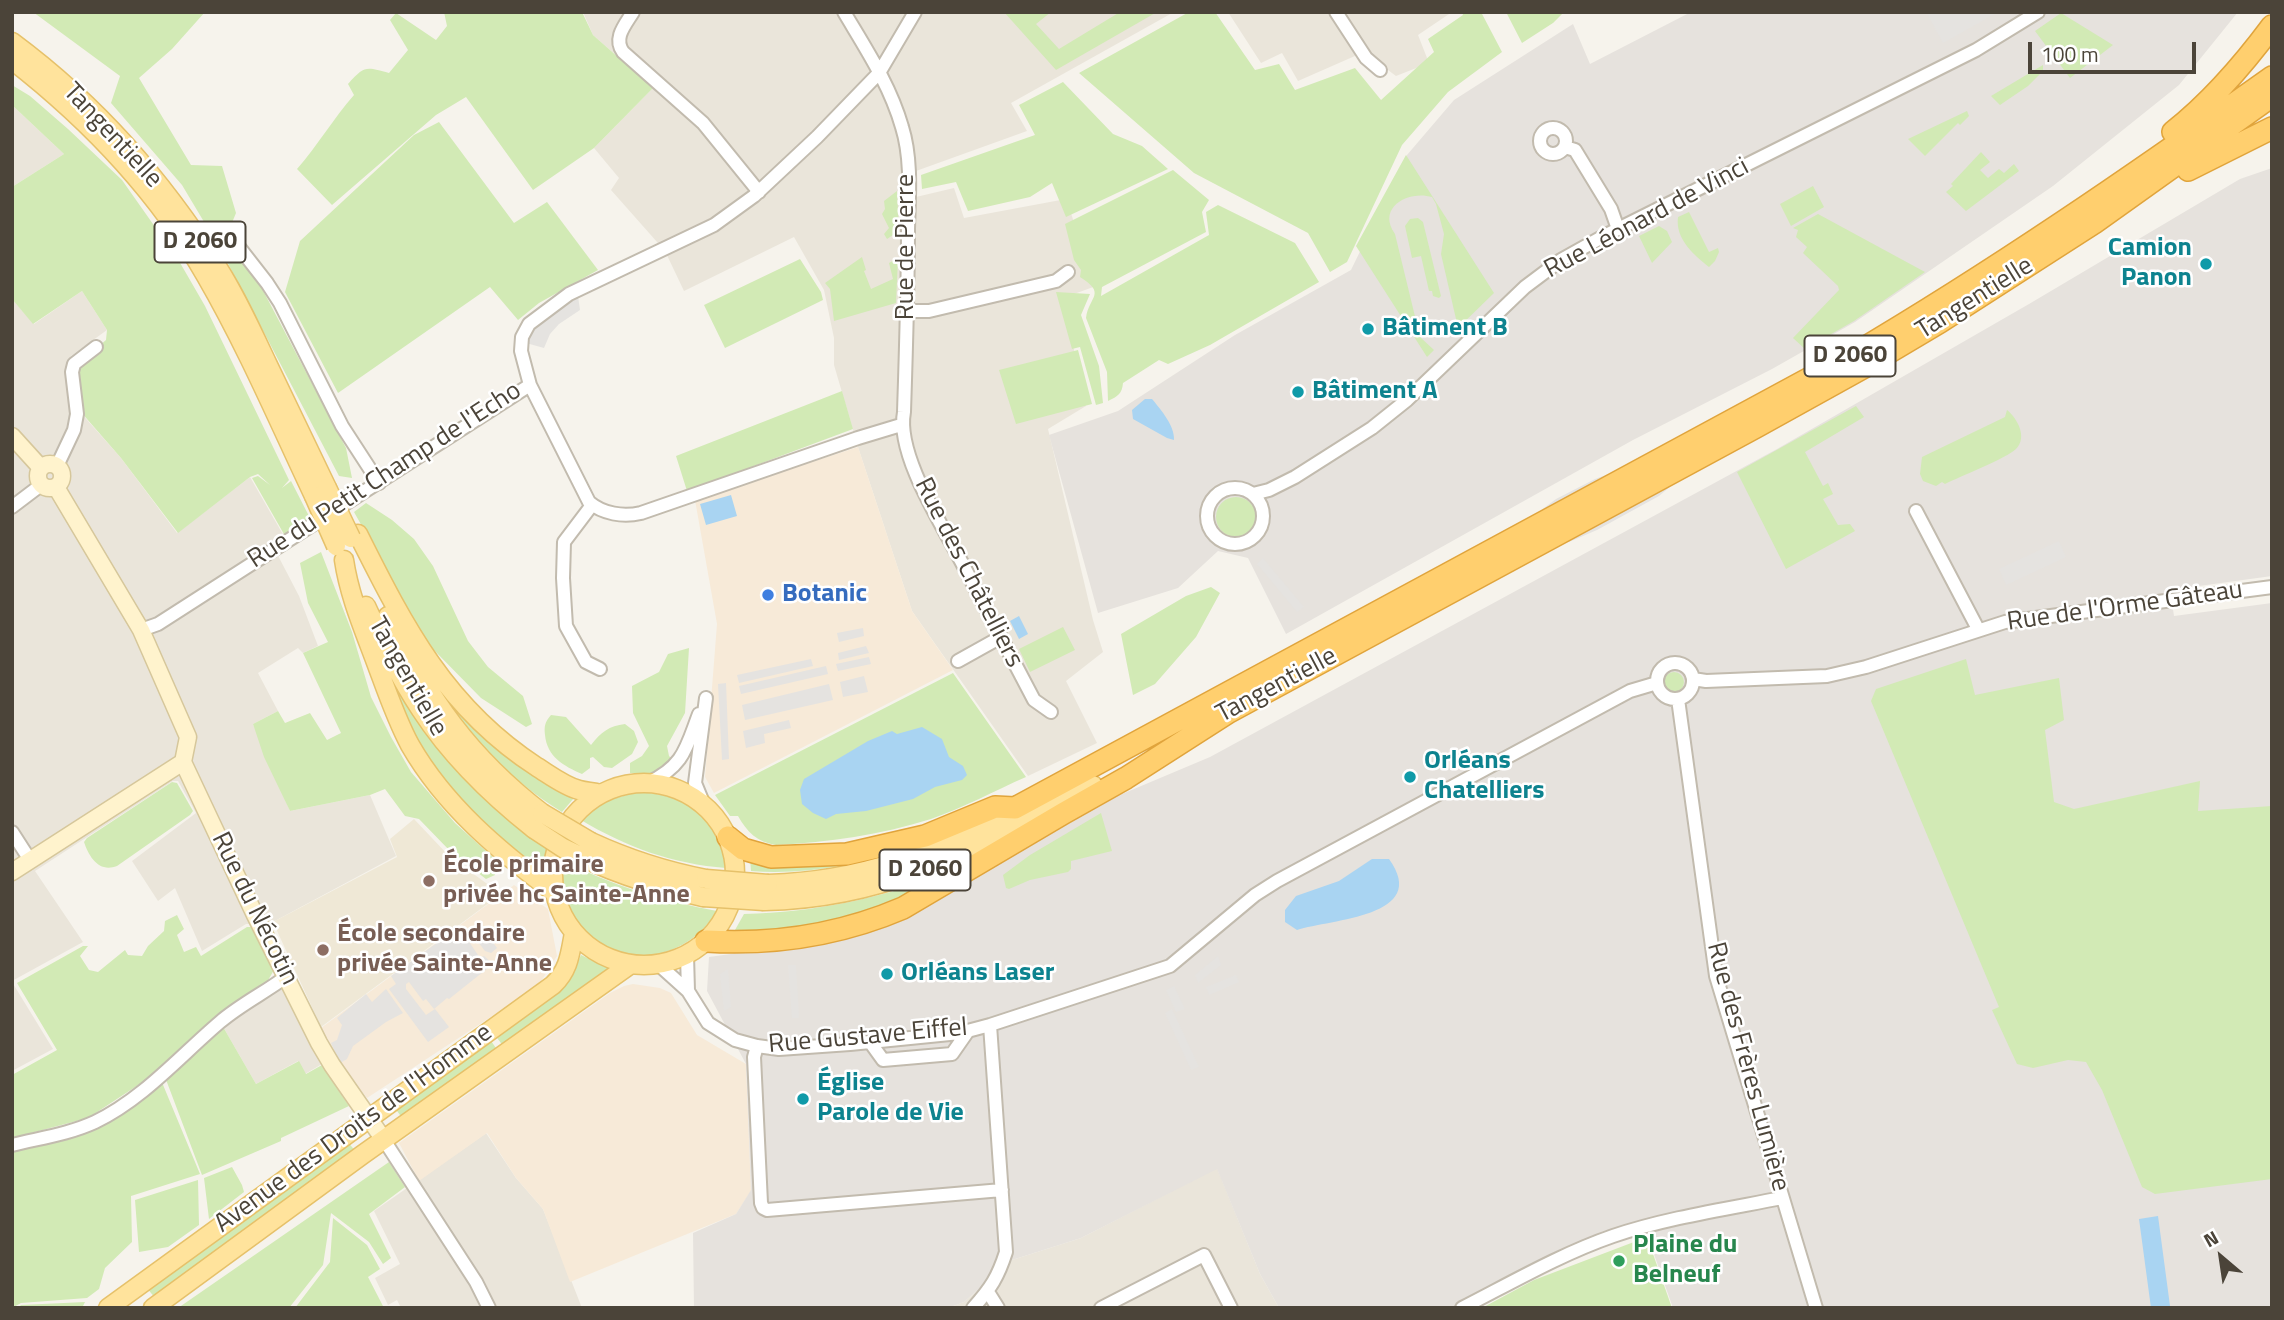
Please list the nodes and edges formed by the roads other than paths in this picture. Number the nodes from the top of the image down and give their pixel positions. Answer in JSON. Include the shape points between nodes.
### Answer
{"nodes":[{"id":1,"x":633,"y":12,"type":"edge"},
{"id":2,"x":844,"y":12,"type":"edge"},
{"id":3,"x":915,"y":12,"type":"edge"},
{"id":4,"x":1336,"y":12,"type":"edge"},
{"id":5,"x":2038,"y":12,"type":"edge"},
{"id":6,"x":2272,"y":26,"type":"edge"},
{"id":7,"x":12,"y":42,"type":"edge"},
{"id":8,"x":12,"y":60,"type":"edge"},
{"id":9,"x":1380,"y":70,"type":"dead end"},
{"id":10,"x":880,"y":73,"type":"junction"},
{"id":11,"x":2272,"y":77,"type":"edge"},
{"id":12,"x":2272,"y":96,"type":"edge"},
{"id":13,"x":2272,"y":128,"type":"edge"},
{"id":14,"x":1565,"y":147,"type":"dead end"},
{"id":15,"x":759,"y":192,"type":"junction"},
{"id":16,"x":2095,"y":223,"type":"junction"},
{"id":17,"x":1618,"y":229,"type":"junction"},
{"id":18,"x":233,"y":235,"type":"dead end"},
{"id":19,"x":2001,"y":264,"type":"junction"},
{"id":20,"x":1068,"y":272,"type":"dead end"},
{"id":21,"x":908,"y":311,"type":"junction"},
{"id":22,"x":96,"y":347,"type":"dead end"},
{"id":23,"x":530,"y":385,"type":"junction"},
{"id":24,"x":901,"y":425,"type":"junction"},
{"id":25,"x":12,"y":436,"type":"edge"},
{"id":26,"x":49,"y":464,"type":"junction"},
{"id":27,"x":1295,"y":478,"type":"junction"},
{"id":28,"x":379,"y":483,"type":"junction"},
{"id":29,"x":48,"y":489,"type":"junction"},
{"id":30,"x":320,"y":492,"type":"junction"},
{"id":31,"x":1253,"y":494,"type":"junction"},
{"id":32,"x":592,"y":505,"type":"junction"},
{"id":33,"x":12,"y":507,"type":"edge"},
{"id":34,"x":1916,"y":510,"type":"dead end"},
{"id":35,"x":1263,"y":513,"type":"junction"},
{"id":36,"x":347,"y":544,"type":"junction"},
{"id":37,"x":2272,"y":587,"type":"edge"},
{"id":38,"x":1978,"y":629,"type":"junction"},
{"id":39,"x":141,"y":630,"type":"junction"},
{"id":40,"x":1001,"y":638,"type":"junction"},
{"id":41,"x":958,"y":661,"type":"dead end"},
{"id":42,"x":600,"y":669,"type":"dead end"},
{"id":43,"x":1693,"y":679,"type":"junction"},
{"id":44,"x":1657,"y":683,"type":"junction"},
{"id":45,"x":1678,"y":699,"type":"junction"},
{"id":46,"x":1051,"y":712,"type":"dead end"},
{"id":47,"x":1229,"y":712,"type":"junction"},
{"id":48,"x":183,"y":762,"type":"junction"},
{"id":49,"x":648,"y":783,"type":"junction"},
{"id":50,"x":600,"y":794,"type":"junction"},
{"id":51,"x":704,"y":805,"type":"junction"},
{"id":52,"x":1016,"y":808,"type":"junction"},
{"id":53,"x":12,"y":832,"type":"edge"},
{"id":54,"x":728,"y":836,"type":"junction"},
{"id":55,"x":30,"y":860,"type":"junction"},
{"id":56,"x":12,"y":872,"type":"edge"},
{"id":57,"x":554,"y":892,"type":"junction"},
{"id":58,"x":766,"y":893,"type":"junction"},
{"id":59,"x":574,"y":933,"type":"junction"},
{"id":60,"x":706,"y":941,"type":"junction"},
{"id":61,"x":687,"y":955,"type":"junction"},
{"id":62,"x":631,"y":964,"type":"junction"},
{"id":63,"x":658,"y":964,"type":"junction"},
{"id":64,"x":287,"y":976,"type":"junction"},
{"id":65,"x":688,"y":991,"type":"junction"},
{"id":66,"x":990,"y":1025,"type":"junction"},
{"id":67,"x":968,"y":1031,"type":"junction"},
{"id":68,"x":870,"y":1042,"type":"junction"},
{"id":69,"x":757,"y":1046,"type":"junction"},
{"id":70,"x":369,"y":1118,"type":"junction"},
{"id":71,"x":384,"y":1140,"type":"junction"},
{"id":72,"x":12,"y":1145,"type":"edge"},
{"id":73,"x":1002,"y":1190,"type":"junction"},
{"id":74,"x":1782,"y":1199,"type":"junction"},
{"id":75,"x":988,"y":1292,"type":"junction"},
{"id":76,"x":115,"y":1306,"type":"edge"},
{"id":77,"x":153,"y":1308,"type":"edge"},
{"id":78,"x":489,"y":1308,"type":"edge"},
{"id":79,"x":974,"y":1308,"type":"edge"},
{"id":80,"x":998,"y":1308,"type":"edge"},
{"id":81,"x":1101,"y":1308,"type":"edge"},
{"id":82,"x":1231,"y":1308,"type":"edge"},
{"id":83,"x":1462,"y":1308,"type":"edge"},
{"id":84,"x":1816,"y":1308,"type":"edge"}],
"edges":[{"from":1,"to":15,"type":"street","via":[[618,46],[703,123]]},
{"from":2,"to":10,"type":"street","name":"Rue de Pierre"},
{"from":3,"to":10,"type":"street","name":"Rue du Petit Champ de l'Echo"},
{"from":4,"to":9,"type":"street","via":[[1366,58]]},
{"from":5,"to":17,"type":"street","name":"Rue Léonard de Vinci","via":[[1976,50]]},
{"from":6,"to":19,"type":"highway","via":[[2235,73],[2184,124]]},
{"from":7,"to":30,"type":"main road","name":"Tangentielle","number":"D 2060","via":[[41,63],[124,142],[157,180],[219,270],[248,324]]},
{"from":8,"to":30,"type":"main road","name":"Tangentielle","number":"D 2060","via":[[115,153],[177,231],[237,333]]},
{"from":10,"to":15,"type":"street","name":"Rue du Petit Champ de l'Echo"},
{"from":10,"to":21,"type":"street","name":"Rue de Pierre","via":[[905,142]]},
{"from":11,"to":19,"type":"highway","name":"Tangentielle","number":"D 2060"},
{"from":12,"to":16,"type":"highway","name":"Tangentielle","number":"D 2060"},
{"from":13,"to":16,"type":"highway"},
{"from":14,"to":17,"type":"street","via":[[1575,150]]},
{"from":15,"to":23,"type":"street","name":"Rue du Petit Champ de l'Echo","via":[[714,225],[569,294],[538,316],[522,337]]},
{"from":16,"to":47,"type":"highway","name":"Tangentielle","number":"D 2060","via":[[1866,366]]},
{"from":17,"to":27,"type":"street","name":"Rue Léonard de Vinci","via":[[1542,273],[1407,400]]},
{"from":18,"to":28,"type":"street","via":[[280,303],[342,426]]},
{"from":19,"to":52,"type":"highway","name":"Tangentielle","number":"D 2060","via":[[1771,400]]},
{"from":20,"to":21,"type":"street","via":[[1056,281],[929,311]]},
{"from":21,"to":24,"type":"street","name":"Rue de Pierre"},
{"from":22,"to":26,"type":"street","via":[[74,364],[74,430]]},
{"from":23,"to":28,"type":"street","name":"Rue du Petit Champ de l'Echo"},
{"from":23,"to":32,"type":"street"},
{"from":24,"to":32,"type":"street","via":[[641,513],[616,514]]},
{"from":24,"to":40,"type":"street","name":"Rue des Châtelliers","via":[[923,488]]},
{"from":25,"to":26,"type":"street"},
{"from":26,"to":29,"type":"street","via":[[37,475]]},
{"from":27,"to":31,"type":"street","name":"Rue Léonard de Vinci"},
{"from":27,"to":35,"type":"street","via":[[1272,496]]},
{"from":28,"to":39,"type":"street","name":"Rue du Petit Champ de l'Echo","via":[[158,624]]},
{"from":29,"to":33,"type":"street"},
{"from":29,"to":39,"type":"street","name":"Rue du Nécotin"},
{"from":30,"to":36,"type":"main road","number":"D 2060","bridge":true},
{"from":31,"to":35,"type":"street"},
{"from":31,"to":35,"type":"street","name":"Rue Léonard de Vinci","via":[[1235,488],[1217,495],[1208,511],[1212,531],[1229,543],[1249,541],[1259,532]]},
{"from":32,"to":42,"type":"street","via":[[566,536],[562,578],[566,626],[586,662]]},
{"from":34,"to":38,"type":"street","name":"Rue de l'Orme Gâteau"},
{"from":36,"to":50,"type":"main road","via":[[458,701],[521,756],[565,784]]},
{"from":36,"to":57,"type":"main road","via":[[347,585],[400,724],[422,764],[468,820]]},
{"from":36,"to":58,"type":"main road","name":"Tangentielle","number":"D 2060","bridge":true,"via":[[443,714],[563,848],[587,850],[614,872],[652,885]]},
{"from":37,"to":38,"type":"street","name":"Rue de l'Orme Gâteau"},
{"from":38,"to":43,"type":"street","name":"Rue de l'Orme Gâteau","via":[[1827,676]]},
{"from":39,"to":48,"type":"street","name":"Rue du Nécotin","via":[[188,737]]},
{"from":40,"to":41,"type":"street"},
{"from":40,"to":46,"type":"street","name":"Rue des Châtelliers","via":[[1034,699]]},
{"from":43,"to":44,"type":"street","name":"Rue de l'Orme Gâteau","via":[[1684,665],[1673,663],[1662,667]]},
{"from":43,"to":45,"type":"street","via":[[1689,692]]},
{"from":44,"to":45,"type":"street","via":[[1666,697]]},
{"from":44,"to":66,"type":"street","name":"Rue Gustave Eiffel","via":[[1630,691],[1277,881],[1170,966]]},
{"from":45,"to":74,"type":"street","name":"Rue des Frères Lumière","via":[[1716,976]]},
{"from":47,"to":58,"type":"main road","name":"Tangentielle","number":"D 2060","via":[[991,840],[921,872],[820,898]]},
{"from":47,"to":60,"type":"highway","via":[[903,908],[829,933],[773,941]]},
{"from":48,"to":55,"type":"street"},
{"from":48,"to":64,"type":"street","name":"Rue du Nécotin"},
{"from":49,"to":50,"type":"main road","via":[[632,783]]},
{"from":49,"to":51,"type":"main road","via":[[687,793]]},
{"from":49,"to":51,"type":"street","via":[[672,770],[682,757],[706,698],[695,783]]},
{"from":50,"to":57,"type":"main road","via":[[577,812],[561,836],[553,863]]},
{"from":51,"to":54,"type":"main road"},
{"from":52,"to":54,"type":"highway","via":[[995,807],[925,835],[847,854],[771,857],[743,849]]},
{"from":52,"to":58,"type":"main road","name":"Tangentielle","number":"D 2060","via":[[914,858]]},
{"from":53,"to":55,"type":"street"},
{"from":54,"to":60,"type":"main road","via":[[735,864],[734,892],[724,919]]},
{"from":55,"to":56,"type":"street"},
{"from":57,"to":59,"type":"main road"},
{"from":59,"to":62,"type":"main road","via":[[609,959]]},
{"from":59,"to":70,"type":"main road","name":"Avenue des Droits de l'Homme","via":[[563,976]]},
{"from":60,"to":61,"type":"main road"},
{"from":61,"to":63,"type":"main road"},
{"from":61,"to":65,"type":"street"},
{"from":62,"to":63,"type":"main road"},
{"from":62,"to":71,"type":"main road","name":"Avenue des Droits de l'Homme"},
{"from":63,"to":65,"type":"street","name":"Rue Gustave Eiffel"},
{"from":64,"to":70,"type":"street","name":"Rue du Nécotin","via":[[332,1065]]},
{"from":64,"to":72,"type":"street","via":[[223,1020],[162,1075],[95,1122]]},
{"from":65,"to":69,"type":"street","name":"Rue Gustave Eiffel","via":[[708,1023],[735,1040]]},
{"from":66,"to":67,"type":"street","name":"Rue Gustave Eiffel"},
{"from":66,"to":73,"type":"street"},
{"from":67,"to":68,"type":"street","name":"Rue Gustave Eiffel"},
{"from":67,"to":68,"type":"street","via":[[952,1054],[883,1060]]},
{"from":68,"to":69,"type":"street","name":"Rue Gustave Eiffel","via":[[779,1049]]},
{"from":69,"to":73,"type":"street","via":[[763,1208]]},
{"from":70,"to":71,"type":"street","name":"Rue du Nécotin"},
{"from":70,"to":76,"type":"main road","name":"Avenue des Droits de l'Homme"},
{"from":71,"to":77,"type":"main road","name":"Avenue des Droits de l'Homme"},
{"from":71,"to":78,"type":"street","name":"Rue du Nécotin"},
{"from":73,"to":75,"type":"street","via":[[1006,1252]]},
{"from":74,"to":83,"type":"street","via":[[1613,1236]]},
{"from":74,"to":84,"type":"street","name":"Rue des Frères Lumière"},
{"from":75,"to":79,"type":"street"},
{"from":75,"to":80,"type":"street"},
{"from":81,"to":82,"type":"street","via":[[1205,1255]]}]}
